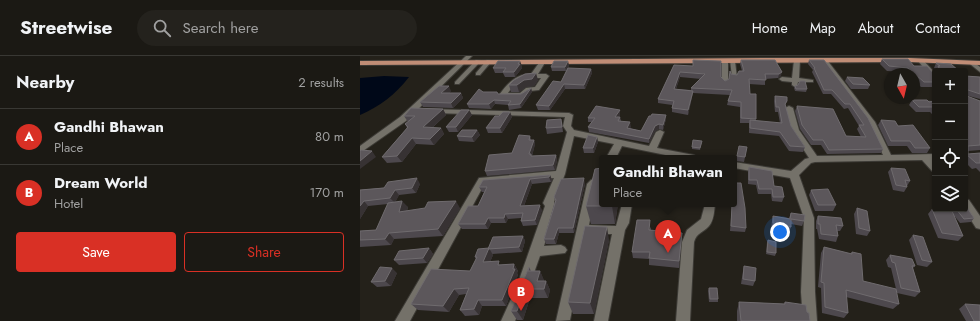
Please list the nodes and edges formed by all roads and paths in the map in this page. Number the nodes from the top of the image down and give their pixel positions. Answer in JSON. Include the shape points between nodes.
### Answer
{"nodes":[{"id":1,"x":469,"y":56,"type":"edge"},
{"id":2,"x":797,"y":60,"type":"junction"},
{"id":3,"x":920,"y":60,"type":"junction"},
{"id":4,"x":489,"y":61,"type":"junction"},
{"id":5,"x":543,"y":61,"type":"junction"},
{"id":6,"x":729,"y":61,"type":"junction"},
{"id":7,"x":825,"y":61,"type":"junction"},
{"id":8,"x":463,"y":62,"type":"junction"},
{"id":9,"x":478,"y":62,"type":"junction"},
{"id":10,"x":360,"y":63,"type":"edge"},
{"id":11,"x":972,"y":63,"type":"junction"},
{"id":12,"x":980,"y":63,"type":"edge"},
{"id":13,"x":980,"y":70,"type":"edge"},
{"id":14,"x":478,"y":74,"type":"dead end"},
{"id":15,"x":932,"y":74,"type":"edge"},
{"id":16,"x":533,"y":76,"type":"junction"},
{"id":17,"x":735,"y":77,"type":"edge"},
{"id":18,"x":782,"y":79,"type":"dead end"},
{"id":19,"x":811,"y":81,"type":"dead end"},
{"id":20,"x":725,"y":82,"type":"edge"},
{"id":21,"x":457,"y":83,"type":"dead end"},
{"id":22,"x":795,"y":83,"type":"junction"},
{"id":23,"x":790,"y":108,"type":"dead end"},
{"id":24,"x":412,"y":110,"type":"junction"},
{"id":25,"x":571,"y":132,"type":"junction"},
{"id":26,"x":660,"y":132,"type":"dead end"},
{"id":27,"x":619,"y":143,"type":"junction"},
{"id":28,"x":360,"y":150,"type":"edge"},
{"id":29,"x":652,"y":150,"type":"junction"},
{"id":30,"x":613,"y":155,"type":"edge"},
{"id":31,"x":678,"y":155,"type":"edge"},
{"id":32,"x":888,"y":157,"type":"junction"},
{"id":33,"x":924,"y":157,"type":"junction"},
{"id":34,"x":932,"y":157,"type":"edge"},
{"id":35,"x":814,"y":159,"type":"junction"},
{"id":36,"x":737,"y":166,"type":"edge"},
{"id":37,"x":932,"y":166,"type":"edge"},
{"id":38,"x":560,"y":174,"type":"junction"},
{"id":39,"x":794,"y":175,"type":"junction"},
{"id":40,"x":599,"y":182,"type":"edge"},
{"id":41,"x":626,"y":207,"type":"edge"},
{"id":42,"x":710,"y":207,"type":"edge"},
{"id":43,"x":968,"y":207,"type":"edge"},
{"id":44,"x":980,"y":225,"type":"edge"},
{"id":45,"x":583,"y":229,"type":"junction"},
{"id":46,"x":619,"y":230,"type":"junction"},
{"id":47,"x":561,"y":250,"type":"dead end"},
{"id":48,"x":536,"y":251,"type":"junction"},
{"id":49,"x":563,"y":320,"type":"dead end"},
{"id":50,"x":402,"y":321,"type":"edge"},
{"id":51,"x":508,"y":321,"type":"edge"},
{"id":52,"x":601,"y":321,"type":"edge"},
{"id":53,"x":683,"y":321,"type":"edge"},
{"id":54,"x":810,"y":321,"type":"edge"}],
"edges":[{"from":1,"to":8,"type":"street"},
{"from":2,"to":6,"type":"main road"},
{"from":2,"to":7,"type":"main road"},
{"from":2,"to":22,"type":"street"},
{"from":3,"to":7,"type":"main road"},
{"from":3,"to":11,"type":"main road"},
{"from":3,"to":15,"type":"street"},
{"from":4,"to":5,"type":"main road"},
{"from":4,"to":9,"type":"main road"},
{"from":4,"to":14,"type":"street"},
{"from":5,"to":6,"type":"main road"},
{"from":5,"to":16,"type":"street"},
{"from":6,"to":17,"type":"street"},
{"from":6,"to":20,"type":"street"},
{"from":7,"to":32,"type":"street","via":[[871,122]]},
{"from":8,"to":9,"type":"main road"},
{"from":8,"to":10,"type":"main road"},
{"from":8,"to":24,"type":"street"},
{"from":9,"to":21,"type":"street"},
{"from":11,"to":12,"type":"main road"},
{"from":11,"to":13,"type":"street"},
{"from":16,"to":16,"type":"street","via":[[517,79],[502,95],[522,95],[528,89],[538,89],[546,76]]},
{"from":18,"to":22,"type":"street"},
{"from":19,"to":22,"type":"street"},
{"from":23,"to":35,"type":"street","via":[[795,130]]},
{"from":24,"to":25,"type":"street","via":[[569,115],[567,126]]},
{"from":24,"to":28,"type":"street"},
{"from":25,"to":27,"type":"street"},
{"from":25,"to":38,"type":"street"},
{"from":26,"to":29,"type":"street"},
{"from":27,"to":29,"type":"street"},
{"from":27,"to":30,"type":"street"},
{"from":29,"to":31,"type":"street"},
{"from":32,"to":33,"type":"street"},
{"from":32,"to":35,"type":"street"},
{"from":33,"to":34,"type":"street"},
{"from":33,"to":37,"type":"street"},
{"from":35,"to":39,"type":"street","via":[[801,166]]},
{"from":36,"to":39,"type":"street"},
{"from":38,"to":48,"type":"street","via":[[548,203],[551,206]]},
{"from":38,"to":50,"type":"street","via":[[482,180]]},
{"from":39,"to":54,"type":"street","via":[[809,218]]},
{"from":40,"to":45,"type":"street","via":[[592,184]]},
{"from":41,"to":46,"type":"street"},
{"from":42,"to":53,"type":"street","via":[[708,221],[691,232],[688,242]]},
{"from":43,"to":44,"type":"street"},
{"from":45,"to":46,"type":"street"},
{"from":45,"to":49,"type":"street"},
{"from":46,"to":52,"type":"street"},
{"from":47,"to":48,"type":"street"},
{"from":48,"to":51,"type":"street"}]}
